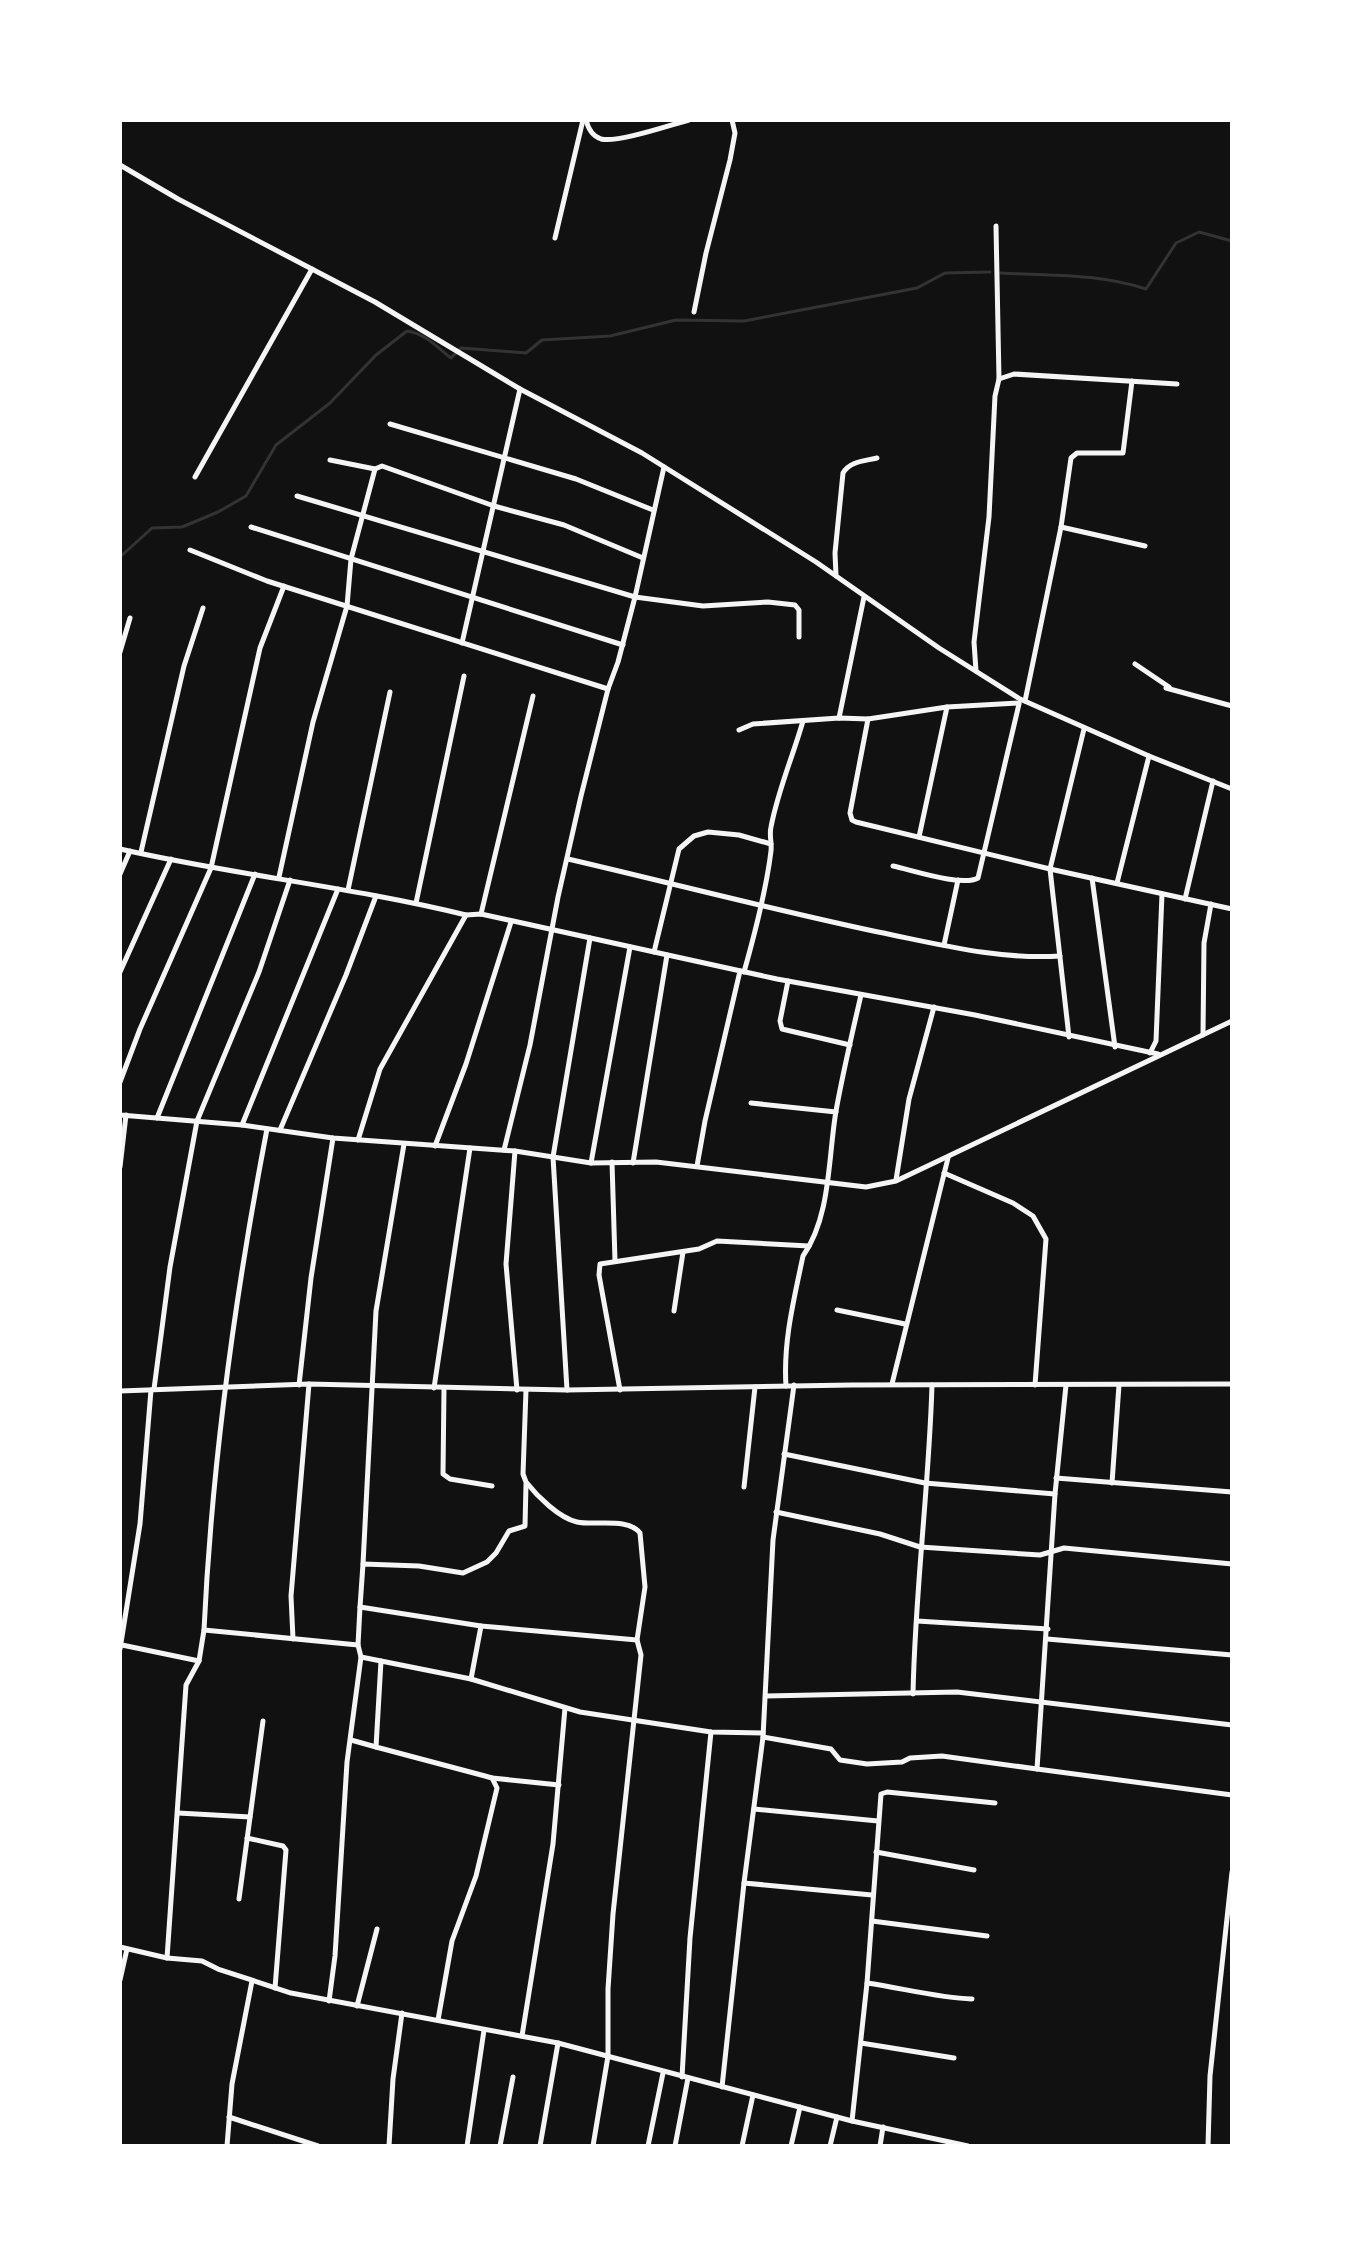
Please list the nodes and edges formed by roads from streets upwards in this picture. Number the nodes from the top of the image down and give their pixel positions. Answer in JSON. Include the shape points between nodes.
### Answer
{"nodes":[{"id":1,"x":584,"y":120,"type":"edge"},
{"id":2,"x":689,"y":120,"type":"edge"},
{"id":3,"x":732,"y":120,"type":"edge"},
{"id":4,"x":120,"y":165,"type":"edge"},
{"id":5,"x":996,"y":226,"type":"dead end"},
{"id":6,"x":555,"y":238,"type":"dead end"},
{"id":7,"x":312,"y":269,"type":"junction"},
{"id":8,"x":694,"y":312,"type":"dead end"},
{"id":9,"x":999,"y":379,"type":"junction"},
{"id":10,"x":1132,"y":381,"type":"junction"},
{"id":11,"x":1177,"y":384,"type":"dead end"},
{"id":12,"x":520,"y":389,"type":"junction"},
{"id":13,"x":390,"y":424,"type":"dead end"},
{"id":14,"x":877,"y":458,"type":"dead end"},
{"id":15,"x":330,"y":460,"type":"dead end"},
{"id":16,"x":505,"y":460,"type":"junction"},
{"id":17,"x":664,"y":467,"type":"junction"},
{"id":18,"x":375,"y":469,"type":"junction"},
{"id":19,"x":195,"y":477,"type":"dead end"},
{"id":20,"x":297,"y":496,"type":"dead end"},
{"id":21,"x":494,"y":506,"type":"junction"},
{"id":22,"x":653,"y":510,"type":"junction"},
{"id":23,"x":362,"y":514,"type":"junction"},
{"id":24,"x":251,"y":527,"type":"dead end"},
{"id":25,"x":1061,"y":527,"type":"junction"},
{"id":26,"x":1145,"y":546,"type":"dead end"},
{"id":27,"x":190,"y":550,"type":"dead end"},
{"id":28,"x":484,"y":550,"type":"junction"},
{"id":29,"x":643,"y":558,"type":"junction"},
{"id":30,"x":351,"y":559,"type":"junction"},
{"id":31,"x":836,"y":577,"type":"junction"},
{"id":32,"x":284,"y":586,"type":"junction"},
{"id":33,"x":635,"y":597,"type":"junction"},
{"id":34,"x":864,"y":597,"type":"junction"},
{"id":35,"x":471,"y":598,"type":"junction"},
{"id":36,"x":347,"y":606,"type":"junction"},
{"id":37,"x":203,"y":608,"type":"dead end"},
{"id":38,"x":130,"y":618,"type":"dead end"},
{"id":39,"x":799,"y":637,"type":"dead end"},
{"id":40,"x":462,"y":643,"type":"junction"},
{"id":41,"x":623,"y":645,"type":"junction"},
{"id":42,"x":120,"y":652,"type":"edge"},
{"id":43,"x":974,"y":656,"type":"junction"},
{"id":44,"x":965,"y":664,"type":"junction"},
{"id":45,"x":1135,"y":664,"type":"dead end"},
{"id":46,"x":976,"y":672,"type":"junction"},
{"id":47,"x":464,"y":676,"type":"dead end"},
{"id":48,"x":608,"y":689,"type":"junction"},
{"id":49,"x":390,"y":692,"type":"dead end"},
{"id":50,"x":533,"y":696,"type":"dead end"},
{"id":51,"x":1021,"y":701,"type":"junction"},
{"id":52,"x":1232,"y":706,"type":"edge"},
{"id":53,"x":947,"y":707,"type":"junction"},
{"id":54,"x":839,"y":718,"type":"junction"},
{"id":55,"x":868,"y":719,"type":"junction"},
{"id":56,"x":803,"y":721,"type":"junction"},
{"id":57,"x":1084,"y":729,"type":"junction"},
{"id":58,"x":739,"y":730,"type":"dead end"},
{"id":59,"x":1149,"y":756,"type":"junction"},
{"id":60,"x":1213,"y":781,"type":"junction"},
{"id":61,"x":1232,"y":789,"type":"edge"},
{"id":62,"x":919,"y":837,"type":"junction"},
{"id":63,"x":771,"y":844,"type":"junction"},
{"id":64,"x":120,"y":849,"type":"edge"},
{"id":65,"x":130,"y":851,"type":"junction"},
{"id":66,"x":141,"y":852,"type":"junction"},
{"id":67,"x":985,"y":852,"type":"junction"},
{"id":68,"x":171,"y":859,"type":"junction"},
{"id":69,"x":568,"y":859,"type":"junction"},
{"id":70,"x":893,"y":866,"type":"dead end"},
{"id":71,"x":211,"y":868,"type":"junction"},
{"id":72,"x":1050,"y":869,"type":"junction"},
{"id":73,"x":120,"y":874,"type":"edge"},
{"id":74,"x":255,"y":874,"type":"junction"},
{"id":75,"x":279,"y":877,"type":"junction"},
{"id":76,"x":1092,"y":878,"type":"junction"},
{"id":77,"x":290,"y":880,"type":"junction"},
{"id":78,"x":958,"y":880,"type":"junction"},
{"id":79,"x":1117,"y":883,"type":"junction"},
{"id":80,"x":672,"y":884,"type":"junction"},
{"id":81,"x":339,"y":889,"type":"junction"},
{"id":82,"x":348,"y":890,"type":"junction"},
{"id":83,"x":1162,"y":894,"type":"junction"},
{"id":84,"x":376,"y":896,"type":"junction"},
{"id":85,"x":1185,"y":899,"type":"junction"},
{"id":86,"x":416,"y":903,"type":"junction"},
{"id":87,"x":1211,"y":904,"type":"junction"},
{"id":88,"x":761,"y":905,"type":"junction"},
{"id":89,"x":1232,"y":909,"type":"edge"},
{"id":90,"x":481,"y":914,"type":"junction"},
{"id":91,"x":466,"y":915,"type":"junction"},
{"id":92,"x":511,"y":922,"type":"junction"},
{"id":93,"x":553,"y":928,"type":"junction"},
{"id":94,"x":590,"y":938,"type":"junction"},
{"id":95,"x":944,"y":945,"type":"junction"},
{"id":96,"x":630,"y":947,"type":"junction"},
{"id":97,"x":654,"y":952,"type":"junction"},
{"id":98,"x":667,"y":955,"type":"junction"},
{"id":99,"x":1060,"y":956,"type":"junction"},
{"id":100,"x":120,"y":972,"type":"edge"},
{"id":101,"x":742,"y":972,"type":"junction"},
{"id":102,"x":788,"y":981,"type":"junction"},
{"id":103,"x":861,"y":995,"type":"junction"},
{"id":104,"x":934,"y":1007,"type":"junction"},
{"id":105,"x":1232,"y":1021,"type":"edge"},
{"id":106,"x":1203,"y":1035,"type":"junction"},
{"id":107,"x":1069,"y":1037,"type":"junction"},
{"id":108,"x":850,"y":1045,"type":"junction"},
{"id":109,"x":1115,"y":1047,"type":"junction"},
{"id":110,"x":1150,"y":1053,"type":"junction"},
{"id":111,"x":1159,"y":1055,"type":"junction"},
{"id":112,"x":120,"y":1082,"type":"edge"},
{"id":113,"x":751,"y":1103,"type":"dead end"},
{"id":114,"x":836,"y":1112,"type":"junction"},
{"id":115,"x":123,"y":1115,"type":"edge"},
{"id":116,"x":157,"y":1118,"type":"junction"},
{"id":117,"x":197,"y":1121,"type":"junction"},
{"id":118,"x":242,"y":1125,"type":"junction"},
{"id":119,"x":267,"y":1129,"type":"junction"},
{"id":120,"x":280,"y":1130,"type":"junction"},
{"id":121,"x":333,"y":1138,"type":"junction"},
{"id":122,"x":358,"y":1140,"type":"junction"},
{"id":123,"x":404,"y":1144,"type":"junction"},
{"id":124,"x":435,"y":1146,"type":"junction"},
{"id":125,"x":470,"y":1148,"type":"junction"},
{"id":126,"x":504,"y":1150,"type":"junction"},
{"id":127,"x":515,"y":1151,"type":"junction"},
{"id":128,"x":553,"y":1157,"type":"junction"},
{"id":129,"x":948,"y":1157,"type":"junction"},
{"id":130,"x":612,"y":1162,"type":"junction"},
{"id":131,"x":591,"y":1163,"type":"junction"},
{"id":132,"x":633,"y":1163,"type":"junction"},
{"id":133,"x":697,"y":1166,"type":"junction"},
{"id":134,"x":120,"y":1167,"type":"edge"},
{"id":135,"x":944,"y":1173,"type":"junction"},
{"id":136,"x":896,"y":1181,"type":"junction"},
{"id":137,"x":826,"y":1183,"type":"junction"},
{"id":138,"x":810,"y":1246,"type":"junction"},
{"id":139,"x":683,"y":1252,"type":"junction"},
{"id":140,"x":615,"y":1261,"type":"junction"},
{"id":141,"x":837,"y":1310,"type":"dead end"},
{"id":142,"x":674,"y":1311,"type":"dead end"},
{"id":143,"x":905,"y":1324,"type":"junction"},
{"id":144,"x":309,"y":1384,"type":"junction"},
{"id":145,"x":892,"y":1384,"type":"junction"},
{"id":146,"x":1232,"y":1384,"type":"edge"},
{"id":147,"x":299,"y":1385,"type":"junction"},
{"id":148,"x":932,"y":1385,"type":"junction"},
{"id":149,"x":1035,"y":1385,"type":"junction"},
{"id":150,"x":1066,"y":1385,"type":"junction"},
{"id":151,"x":1119,"y":1385,"type":"junction"},
{"id":152,"x":228,"y":1386,"type":"junction"},
{"id":153,"x":790,"y":1386,"type":"junction"},
{"id":154,"x":374,"y":1387,"type":"junction"},
{"id":155,"x":755,"y":1387,"type":"junction"},
{"id":156,"x":434,"y":1388,"type":"junction"},
{"id":157,"x":444,"y":1388,"type":"junction"},
{"id":158,"x":152,"y":1390,"type":"junction"},
{"id":159,"x":517,"y":1390,"type":"junction"},
{"id":160,"x":526,"y":1390,"type":"junction"},
{"id":161,"x":567,"y":1390,"type":"junction"},
{"id":162,"x":620,"y":1390,"type":"junction"},
{"id":163,"x":120,"y":1391,"type":"edge"},
{"id":164,"x":784,"y":1454,"type":"junction"},
{"id":165,"x":1056,"y":1478,"type":"junction"},
{"id":166,"x":526,"y":1482,"type":"junction"},
{"id":167,"x":925,"y":1483,"type":"junction"},
{"id":168,"x":1112,"y":1483,"type":"junction"},
{"id":169,"x":492,"y":1486,"type":"dead end"},
{"id":170,"x":744,"y":1487,"type":"dead end"},
{"id":171,"x":1232,"y":1492,"type":"edge"},
{"id":172,"x":1055,"y":1494,"type":"junction"},
{"id":173,"x":776,"y":1512,"type":"junction"},
{"id":174,"x":920,"y":1547,"type":"junction"},
{"id":175,"x":1051,"y":1552,"type":"junction"},
{"id":176,"x":363,"y":1564,"type":"junction"},
{"id":177,"x":1232,"y":1564,"type":"edge"},
{"id":178,"x":360,"y":1607,"type":"junction"},
{"id":179,"x":917,"y":1621,"type":"junction"},
{"id":180,"x":481,"y":1626,"type":"junction"},
{"id":181,"x":1048,"y":1629,"type":"junction"},
{"id":182,"x":204,"y":1630,"type":"junction"},
{"id":183,"x":293,"y":1639,"type":"junction"},
{"id":184,"x":1047,"y":1639,"type":"junction"},
{"id":185,"x":637,"y":1640,"type":"junction"},
{"id":186,"x":358,"y":1645,"type":"junction"},
{"id":187,"x":121,"y":1647,"type":"edge"},
{"id":188,"x":1232,"y":1655,"type":"edge"},
{"id":189,"x":361,"y":1657,"type":"junction"},
{"id":190,"x":199,"y":1661,"type":"junction"},
{"id":191,"x":381,"y":1661,"type":"junction"},
{"id":192,"x":471,"y":1679,"type":"junction"},
{"id":193,"x":913,"y":1694,"type":"junction"},
{"id":194,"x":766,"y":1696,"type":"junction"},
{"id":195,"x":1043,"y":1701,"type":"junction"},
{"id":196,"x":565,"y":1707,"type":"junction"},
{"id":197,"x":633,"y":1719,"type":"junction"},
{"id":198,"x":263,"y":1721,"type":"dead end"},
{"id":199,"x":1232,"y":1725,"type":"edge"},
{"id":200,"x":711,"y":1732,"type":"junction"},
{"id":201,"x":763,"y":1735,"type":"junction"},
{"id":202,"x":351,"y":1740,"type":"junction"},
{"id":203,"x":376,"y":1747,"type":"junction"},
{"id":204,"x":1037,"y":1769,"type":"junction"},
{"id":205,"x":492,"y":1778,"type":"junction"},
{"id":206,"x":559,"y":1785,"type":"junction"},
{"id":207,"x":1232,"y":1795,"type":"edge"},
{"id":208,"x":995,"y":1803,"type":"dead end"},
{"id":209,"x":754,"y":1809,"type":"junction"},
{"id":210,"x":178,"y":1813,"type":"junction"},
{"id":211,"x":250,"y":1817,"type":"junction"},
{"id":212,"x":878,"y":1821,"type":"junction"},
{"id":213,"x":247,"y":1838,"type":"junction"},
{"id":214,"x":876,"y":1852,"type":"junction"},
{"id":215,"x":974,"y":1870,"type":"dead end"},
{"id":216,"x":1232,"y":1872,"type":"edge"},
{"id":217,"x":744,"y":1883,"type":"junction"},
{"id":218,"x":872,"y":1895,"type":"junction"},
{"id":219,"x":239,"y":1899,"type":"dead end"},
{"id":220,"x":872,"y":1921,"type":"junction"},
{"id":221,"x":377,"y":1929,"type":"dead end"},
{"id":222,"x":987,"y":1936,"type":"dead end"},
{"id":223,"x":120,"y":1947,"type":"edge"},
{"id":224,"x":127,"y":1949,"type":"junction"},
{"id":225,"x":167,"y":1958,"type":"junction"},
{"id":226,"x":120,"y":1980,"type":"edge"},
{"id":227,"x":252,"y":1981,"type":"junction"},
{"id":228,"x":867,"y":1983,"type":"junction"},
{"id":229,"x":275,"y":1988,"type":"junction"},
{"id":230,"x":972,"y":1999,"type":"dead end"},
{"id":231,"x":329,"y":2001,"type":"junction"},
{"id":232,"x":357,"y":2006,"type":"junction"},
{"id":233,"x":402,"y":2013,"type":"junction"},
{"id":234,"x":438,"y":2020,"type":"junction"},
{"id":235,"x":484,"y":2030,"type":"junction"},
{"id":236,"x":522,"y":2036,"type":"junction"},
{"id":237,"x":558,"y":2043,"type":"junction"},
{"id":238,"x":861,"y":2043,"type":"junction"},
{"id":239,"x":608,"y":2056,"type":"junction"},
{"id":240,"x":954,"y":2058,"type":"dead end"},
{"id":241,"x":663,"y":2072,"type":"junction"},
{"id":242,"x":513,"y":2077,"type":"dead end"},
{"id":243,"x":685,"y":2077,"type":"junction"},
{"id":244,"x":722,"y":2087,"type":"junction"},
{"id":245,"x":753,"y":2095,"type":"junction"},
{"id":246,"x":800,"y":2107,"type":"junction"},
{"id":247,"x":229,"y":2117,"type":"junction"},
{"id":248,"x":837,"y":2117,"type":"junction"},
{"id":249,"x":852,"y":2121,"type":"junction"},
{"id":250,"x":883,"y":2127,"type":"junction"},
{"id":251,"x":920,"y":2135,"type":"junction"},
{"id":252,"x":964,"y":2145,"type":"edge"},
{"id":253,"x":227,"y":2146,"type":"edge"},
{"id":254,"x":318,"y":2146,"type":"edge"},
{"id":255,"x":389,"y":2146,"type":"edge"},
{"id":256,"x":467,"y":2146,"type":"edge"},
{"id":257,"x":500,"y":2146,"type":"edge"},
{"id":258,"x":540,"y":2146,"type":"edge"},
{"id":259,"x":593,"y":2146,"type":"edge"},
{"id":260,"x":648,"y":2146,"type":"edge"},
{"id":261,"x":675,"y":2146,"type":"edge"},
{"id":262,"x":742,"y":2146,"type":"edge"},
{"id":263,"x":791,"y":2146,"type":"edge"},
{"id":264,"x":830,"y":2146,"type":"edge"},
{"id":265,"x":880,"y":2146,"type":"edge"},
{"id":266,"x":919,"y":2146,"type":"edge"},
{"id":267,"x":1208,"y":2146,"type":"edge"}],
"edges":[{"from":1,"to":2,"type":"street","via":[[601,139]]},
{"from":1,"to":6,"type":"street"},
{"from":3,"to":8,"type":"street","via":[[730,160]]},
{"from":4,"to":7,"type":"street"},
{"from":5,"to":9,"type":"street"},
{"from":7,"to":12,"type":"street"},
{"from":7,"to":19,"type":"street"},
{"from":9,"to":10,"type":"street","via":[[1014,374]]},
{"from":9,"to":43,"type":"street"},
{"from":10,"to":11,"type":"street"},
{"from":10,"to":25,"type":"street","via":[[1124,451],[1073,455]]},
{"from":12,"to":16,"type":"street"},
{"from":12,"to":17,"type":"street"},
{"from":13,"to":16,"type":"street"},
{"from":14,"to":31,"type":"street","via":[[852,464],[843,473]]},
{"from":15,"to":18,"type":"street"},
{"from":16,"to":21,"type":"street"},
{"from":16,"to":22,"type":"street","via":[[576,479]]},
{"from":17,"to":22,"type":"street"},
{"from":17,"to":31,"type":"street"},
{"from":18,"to":21,"type":"street","via":[[382,466]]},
{"from":18,"to":23,"type":"street"},
{"from":20,"to":23,"type":"street"},
{"from":21,"to":28,"type":"street"},
{"from":21,"to":29,"type":"street","via":[[564,525]]},
{"from":22,"to":29,"type":"street"},
{"from":23,"to":28,"type":"street"},
{"from":23,"to":30,"type":"street"},
{"from":24,"to":30,"type":"street"},
{"from":25,"to":26,"type":"street"},
{"from":25,"to":51,"type":"street"},
{"from":27,"to":32,"type":"street"},
{"from":28,"to":33,"type":"street"},
{"from":28,"to":35,"type":"street"},
{"from":29,"to":33,"type":"street"},
{"from":30,"to":35,"type":"street"},
{"from":30,"to":36,"type":"street"},
{"from":31,"to":34,"type":"street"},
{"from":32,"to":36,"type":"street"},
{"from":32,"to":71,"type":"street","via":[[260,648]]},
{"from":33,"to":39,"type":"street","via":[[703,606],[791,604],[799,610]]},
{"from":33,"to":41,"type":"street"},
{"from":34,"to":44,"type":"street"},
{"from":34,"to":54,"type":"street"},
{"from":35,"to":40,"type":"street"},
{"from":35,"to":41,"type":"street"},
{"from":36,"to":40,"type":"street"},
{"from":36,"to":75,"type":"street","via":[[313,722]]},
{"from":37,"to":66,"type":"street","via":[[184,666]]},
{"from":38,"to":42,"type":"street"},
{"from":40,"to":48,"type":"street"},
{"from":41,"to":48,"type":"street"},
{"from":43,"to":44,"type":"street"},
{"from":43,"to":46,"type":"street"},
{"from":44,"to":46,"type":"street"},
{"from":45,"to":52,"type":"street","via":[[1168,688]]},
{"from":46,"to":51,"type":"street"},
{"from":47,"to":86,"type":"street"},
{"from":48,"to":69,"type":"street"},
{"from":49,"to":82,"type":"street"},
{"from":50,"to":90,"type":"street"},
{"from":51,"to":53,"type":"street"},
{"from":51,"to":57,"type":"street"},
{"from":51,"to":67,"type":"street"},
{"from":53,"to":55,"type":"street"},
{"from":53,"to":62,"type":"street"},
{"from":54,"to":55,"type":"street"},
{"from":54,"to":56,"type":"street"},
{"from":55,"to":62,"type":"street","via":[[852,820]]},
{"from":56,"to":58,"type":"street"},
{"from":56,"to":63,"type":"street","via":[[781,783]]},
{"from":57,"to":59,"type":"street"},
{"from":57,"to":72,"type":"street"},
{"from":59,"to":60,"type":"street"},
{"from":59,"to":79,"type":"street"},
{"from":60,"to":61,"type":"street"},
{"from":60,"to":85,"type":"street"},
{"from":62,"to":67,"type":"street"},
{"from":63,"to":80,"type":"street","via":[[708,832],[694,836],[679,849]]},
{"from":63,"to":88,"type":"street"},
{"from":64,"to":65,"type":"street"},
{"from":65,"to":66,"type":"street"},
{"from":65,"to":73,"type":"street"},
{"from":66,"to":68,"type":"street"},
{"from":67,"to":72,"type":"street"},
{"from":67,"to":78,"type":"street","via":[[978,878]]},
{"from":68,"to":71,"type":"street"},
{"from":68,"to":100,"type":"street"},
{"from":69,"to":80,"type":"street"},
{"from":69,"to":93,"type":"street"},
{"from":70,"to":78,"type":"street"},
{"from":71,"to":74,"type":"street"},
{"from":71,"to":112,"type":"street"},
{"from":72,"to":76,"type":"street"},
{"from":72,"to":99,"type":"street"},
{"from":74,"to":75,"type":"street"},
{"from":74,"to":116,"type":"street"},
{"from":75,"to":77,"type":"street"},
{"from":76,"to":79,"type":"street"},
{"from":76,"to":109,"type":"street"},
{"from":77,"to":81,"type":"street"},
{"from":77,"to":117,"type":"street","via":[[259,972]]},
{"from":78,"to":95,"type":"street"},
{"from":79,"to":83,"type":"street"},
{"from":80,"to":88,"type":"street"},
{"from":80,"to":97,"type":"street"},
{"from":81,"to":82,"type":"street"},
{"from":81,"to":118,"type":"street"},
{"from":82,"to":84,"type":"street"},
{"from":83,"to":85,"type":"street"},
{"from":83,"to":110,"type":"street","via":[[1157,1034]]},
{"from":84,"to":86,"type":"street"},
{"from":84,"to":120,"type":"street"},
{"from":85,"to":87,"type":"street"},
{"from":86,"to":91,"type":"street"},
{"from":87,"to":89,"type":"street"},
{"from":87,"to":106,"type":"street","via":[[1204,943]]},
{"from":88,"to":95,"type":"street"},
{"from":88,"to":101,"type":"street"},
{"from":90,"to":91,"type":"street"},
{"from":90,"to":92,"type":"street"},
{"from":91,"to":122,"type":"street","via":[[384,1060]]},
{"from":92,"to":93,"type":"street"},
{"from":92,"to":124,"type":"street"},
{"from":93,"to":94,"type":"street"},
{"from":93,"to":126,"type":"street"},
{"from":94,"to":96,"type":"street"},
{"from":94,"to":128,"type":"street"},
{"from":95,"to":99,"type":"street","via":[[1013,957]]},
{"from":96,"to":97,"type":"street"},
{"from":96,"to":131,"type":"street"},
{"from":97,"to":98,"type":"street"},
{"from":98,"to":101,"type":"street"},
{"from":98,"to":132,"type":"street"},
{"from":99,"to":107,"type":"street"},
{"from":101,"to":102,"type":"street"},
{"from":101,"to":133,"type":"street"},
{"from":102,"to":103,"type":"street"},
{"from":102,"to":108,"type":"street","via":[[782,1029]]},
{"from":103,"to":104,"type":"street"},
{"from":103,"to":108,"type":"street"},
{"from":104,"to":107,"type":"street"},
{"from":104,"to":136,"type":"street","via":[[907,1108]]},
{"from":105,"to":106,"type":"street"},
{"from":106,"to":111,"type":"street"},
{"from":107,"to":109,"type":"street"},
{"from":108,"to":114,"type":"street"},
{"from":109,"to":110,"type":"street"},
{"from":110,"to":111,"type":"street"},
{"from":111,"to":129,"type":"street"},
{"from":113,"to":114,"type":"street"},
{"from":114,"to":137,"type":"street"},
{"from":115,"to":116,"type":"street"},
{"from":115,"to":134,"type":"street"},
{"from":116,"to":117,"type":"street"},
{"from":117,"to":118,"type":"street"},
{"from":117,"to":158,"type":"street"},
{"from":118,"to":119,"type":"street"},
{"from":119,"to":120,"type":"street"},
{"from":119,"to":152,"type":"street","via":[[239,1280]]},
{"from":120,"to":121,"type":"street"},
{"from":121,"to":122,"type":"street"},
{"from":121,"to":147,"type":"street"},
{"from":122,"to":123,"type":"street"},
{"from":123,"to":124,"type":"street"},
{"from":123,"to":154,"type":"street","via":[[380,1280]]},
{"from":124,"to":125,"type":"street"},
{"from":125,"to":126,"type":"street"},
{"from":125,"to":156,"type":"street"},
{"from":126,"to":127,"type":"street"},
{"from":127,"to":128,"type":"street"},
{"from":127,"to":159,"type":"street","via":[[506,1264]]},
{"from":128,"to":131,"type":"street"},
{"from":128,"to":161,"type":"street"},
{"from":129,"to":135,"type":"street"},
{"from":129,"to":136,"type":"street"},
{"from":130,"to":131,"type":"street"},
{"from":130,"to":132,"type":"street"},
{"from":130,"to":140,"type":"street"},
{"from":132,"to":133,"type":"street"},
{"from":133,"to":137,"type":"street"},
{"from":135,"to":143,"type":"street"},
{"from":135,"to":149,"type":"street","via":[[1013,1203],[1033,1216],[1046,1239]]},
{"from":136,"to":137,"type":"street","via":[[866,1187]]},
{"from":137,"to":138,"type":"street"},
{"from":138,"to":139,"type":"street","via":[[717,1241]]},
{"from":138,"to":153,"type":"street","via":[[803,1256],[787,1339],[784,1363]]},
{"from":139,"to":140,"type":"street"},
{"from":139,"to":142,"type":"street"},
{"from":140,"to":162,"type":"street","via":[[600,1264],[598,1270]]},
{"from":141,"to":143,"type":"street"},
{"from":143,"to":145,"type":"street"},
{"from":144,"to":147,"type":"street"},
{"from":144,"to":154,"type":"street"},
{"from":144,"to":183,"type":"street","via":[[291,1596]]},
{"from":145,"to":148,"type":"street"},
{"from":145,"to":153,"type":"street"},
{"from":146,"to":151,"type":"street"},
{"from":147,"to":152,"type":"street"},
{"from":148,"to":149,"type":"street"},
{"from":148,"to":167,"type":"street"},
{"from":149,"to":150,"type":"street"},
{"from":150,"to":151,"type":"street"},
{"from":150,"to":165,"type":"street"},
{"from":151,"to":168,"type":"street"},
{"from":152,"to":158,"type":"street"},
{"from":152,"to":182,"type":"street","via":[[216,1458]]},
{"from":153,"to":155,"type":"street"},
{"from":153,"to":164,"type":"street"},
{"from":154,"to":156,"type":"street"},
{"from":154,"to":176,"type":"street"},
{"from":155,"to":162,"type":"street"},
{"from":155,"to":170,"type":"street"},
{"from":156,"to":157,"type":"street"},
{"from":157,"to":159,"type":"street"},
{"from":157,"to":169,"type":"street","via":[[443,1474]]},
{"from":158,"to":163,"type":"street"},
{"from":158,"to":187,"type":"street","via":[[140,1524]]},
{"from":159,"to":160,"type":"street"},
{"from":160,"to":161,"type":"street"},
{"from":160,"to":166,"type":"street"},
{"from":161,"to":162,"type":"street"},
{"from":164,"to":167,"type":"street"},
{"from":164,"to":173,"type":"street"},
{"from":165,"to":168,"type":"street"},
{"from":165,"to":172,"type":"street"},
{"from":166,"to":176,"type":"street","via":[[525,1526],[509,1531],[487,1562],[463,1573]]},
{"from":166,"to":185,"type":"street","via":[[568,1519],[636,1528],[645,1587]]},
{"from":167,"to":172,"type":"street"},
{"from":167,"to":174,"type":"street"},
{"from":168,"to":171,"type":"street"},
{"from":172,"to":175,"type":"street"},
{"from":173,"to":174,"type":"street"},
{"from":173,"to":194,"type":"street"},
{"from":174,"to":175,"type":"street"},
{"from":174,"to":179,"type":"street"},
{"from":175,"to":177,"type":"street","via":[[1064,1548]]},
{"from":175,"to":181,"type":"street"},
{"from":176,"to":178,"type":"street"},
{"from":178,"to":180,"type":"street"},
{"from":178,"to":186,"type":"street"},
{"from":179,"to":181,"type":"street"},
{"from":179,"to":193,"type":"street"},
{"from":180,"to":185,"type":"street"},
{"from":180,"to":192,"type":"street"},
{"from":181,"to":184,"type":"street"},
{"from":182,"to":183,"type":"street"},
{"from":182,"to":190,"type":"street"},
{"from":183,"to":186,"type":"street"},
{"from":184,"to":188,"type":"street"},
{"from":184,"to":195,"type":"street"},
{"from":185,"to":197,"type":"street","via":[[641,1655]]},
{"from":186,"to":189,"type":"street"},
{"from":187,"to":190,"type":"street"},
{"from":189,"to":191,"type":"street"},
{"from":189,"to":202,"type":"street"},
{"from":190,"to":210,"type":"street","via":[[186,1685]]},
{"from":191,"to":192,"type":"street"},
{"from":191,"to":203,"type":"street"},
{"from":192,"to":196,"type":"street"},
{"from":193,"to":194,"type":"street"},
{"from":193,"to":195,"type":"street","via":[[957,1692]]},
{"from":194,"to":201,"type":"street"},
{"from":195,"to":199,"type":"street"},
{"from":195,"to":204,"type":"street"},
{"from":196,"to":197,"type":"street"},
{"from":196,"to":206,"type":"street"},
{"from":197,"to":200,"type":"street"},
{"from":197,"to":239,"type":"street","via":[[613,1914]]},
{"from":198,"to":211,"type":"street"},
{"from":200,"to":201,"type":"street"},
{"from":200,"to":243,"type":"street","via":[[690,1938]]},
{"from":201,"to":204,"type":"street","via":[[831,1749],[840,1760],[867,1764],[942,1756]]},
{"from":201,"to":209,"type":"street"},
{"from":202,"to":203,"type":"street"},
{"from":202,"to":231,"type":"street"},
{"from":203,"to":205,"type":"street"},
{"from":204,"to":207,"type":"street"},
{"from":205,"to":206,"type":"street"},
{"from":205,"to":234,"type":"street","via":[[497,1793],[476,1876],[452,1941]]},
{"from":206,"to":236,"type":"street"},
{"from":208,"to":212,"type":"street","via":[[883,1792]]},
{"from":209,"to":212,"type":"street"},
{"from":209,"to":217,"type":"street"},
{"from":210,"to":211,"type":"street"},
{"from":210,"to":225,"type":"street"},
{"from":211,"to":213,"type":"street"},
{"from":212,"to":214,"type":"street"},
{"from":213,"to":219,"type":"street"},
{"from":213,"to":229,"type":"street","via":[[286,1850]]},
{"from":214,"to":215,"type":"street"},
{"from":214,"to":218,"type":"street"},
{"from":216,"to":267,"type":"street","via":[[1210,2076]]},
{"from":217,"to":218,"type":"street"},
{"from":217,"to":244,"type":"street"},
{"from":218,"to":220,"type":"street"},
{"from":220,"to":222,"type":"street"},
{"from":220,"to":228,"type":"street"},
{"from":221,"to":232,"type":"street"},
{"from":223,"to":224,"type":"street"},
{"from":224,"to":225,"type":"street"},
{"from":224,"to":226,"type":"street"},
{"from":225,"to":227,"type":"street","via":[[202,1961]]},
{"from":227,"to":229,"type":"street"},
{"from":227,"to":247,"type":"street"},
{"from":228,"to":230,"type":"street"},
{"from":228,"to":238,"type":"street"},
{"from":229,"to":231,"type":"street"},
{"from":231,"to":232,"type":"street"},
{"from":232,"to":233,"type":"street"},
{"from":233,"to":234,"type":"street"},
{"from":233,"to":255,"type":"street"},
{"from":234,"to":235,"type":"street"},
{"from":235,"to":236,"type":"street"},
{"from":235,"to":256,"type":"street"},
{"from":236,"to":237,"type":"street"},
{"from":237,"to":239,"type":"street"},
{"from":237,"to":258,"type":"street"},
{"from":238,"to":240,"type":"street"},
{"from":238,"to":249,"type":"street"},
{"from":239,"to":241,"type":"street"},
{"from":239,"to":259,"type":"street"},
{"from":241,"to":243,"type":"street"},
{"from":241,"to":260,"type":"street"},
{"from":242,"to":257,"type":"street"},
{"from":243,"to":244,"type":"street"},
{"from":243,"to":261,"type":"street"},
{"from":244,"to":245,"type":"street"},
{"from":245,"to":246,"type":"street"},
{"from":245,"to":262,"type":"street"},
{"from":246,"to":248,"type":"street"},
{"from":246,"to":263,"type":"street"},
{"from":247,"to":253,"type":"street"},
{"from":247,"to":254,"type":"street"},
{"from":248,"to":249,"type":"street"},
{"from":248,"to":264,"type":"street"},
{"from":249,"to":250,"type":"street"},
{"from":250,"to":251,"type":"street"},
{"from":250,"to":265,"type":"street"},
{"from":251,"to":252,"type":"street"},
{"from":251,"to":266,"type":"street"}]}
